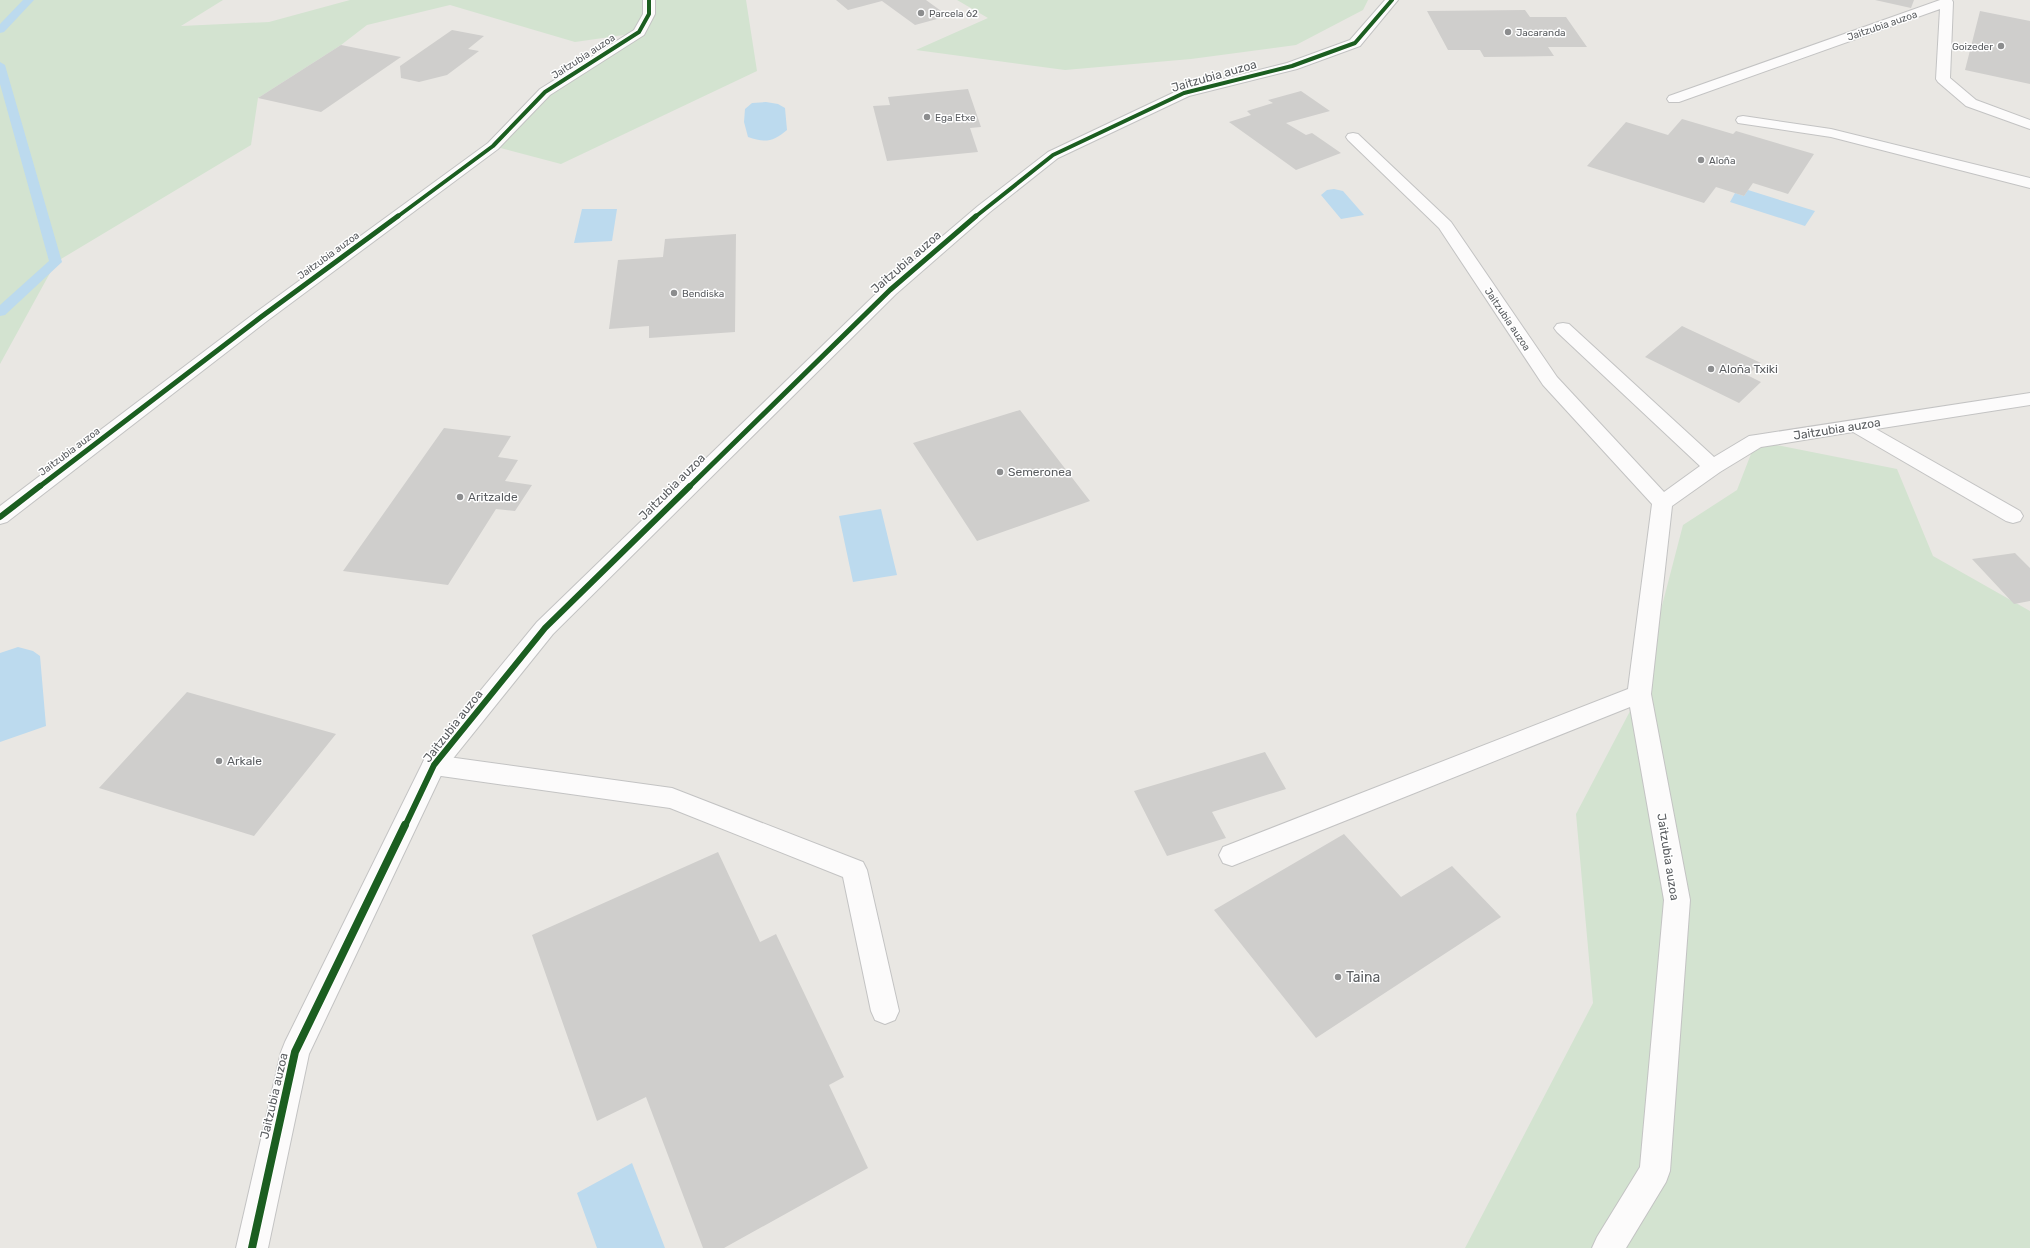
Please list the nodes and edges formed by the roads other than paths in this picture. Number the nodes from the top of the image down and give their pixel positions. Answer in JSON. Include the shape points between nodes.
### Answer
{"nodes":[{"id":1,"x":649,"y":0,"type":"edge"},
{"id":2,"x":1392,"y":0,"type":"edge"},
{"id":3,"x":1674,"y":99,"type":"dead end"},
{"id":4,"x":1743,"y":120,"type":"dead end"},
{"id":5,"x":2030,"y":125,"type":"edge"},
{"id":6,"x":1352,"y":137,"type":"dead end"},
{"id":7,"x":2030,"y":183,"type":"edge"},
{"id":8,"x":1563,"y":328,"type":"dead end"},
{"id":9,"x":2030,"y":399,"type":"edge"},
{"id":10,"x":1856,"y":426,"type":"junction"},
{"id":11,"x":1713,"y":467,"type":"junction"},
{"id":12,"x":1662,"y":503,"type":"junction"},
{"id":13,"x":2013,"y":516,"type":"dead end"},
{"id":14,"x":0,"y":517,"type":"edge"},
{"id":15,"x":1639,"y":694,"type":"junction"},
{"id":16,"x":434,"y":765,"type":"junction"},
{"id":17,"x":1232,"y":855,"type":"dead end"},
{"id":18,"x":885,"y":1010,"type":"dead end"},
{"id":19,"x":252,"y":1248,"type":"edge"},
{"id":20,"x":1608,"y":1248,"type":"edge"}],
"edges":[{"from":1,"to":14,"type":"street","name":"Jaitzubia auzoa","via":[[649,14],[639,32],[545,92],[493,146],[261,317]]},
{"from":2,"to":16,"type":"street","name":"Jaitzubia auzoa","via":[[1355,43],[1292,66],[1177,96],[1053,155],[984,209],[890,290],[545,628]]},
{"from":3,"to":5,"type":"street","name":"Jaitzubia auzoa","via":[[1947,2],[1943,79],[1971,103]]},
{"from":4,"to":7,"type":"street","via":[[1831,133]]},
{"from":6,"to":12,"type":"street","name":"Jaitzubia auzoa","via":[[1445,225],[1550,381]]},
{"from":8,"to":11,"type":"street"},
{"from":9,"to":10,"type":"street","name":"Jaitzubia auzoa"},
{"from":10,"to":11,"type":"street","name":"Jaitzubia auzoa","via":[[1756,441]]},
{"from":10,"to":13,"type":"street"},
{"from":11,"to":12,"type":"street","name":"Jaitzubia auzoa"},
{"from":12,"to":15,"type":"street","name":"Jaitzubia auzoa"},
{"from":15,"to":17,"type":"street"},
{"from":15,"to":20,"type":"street","name":"Jaitzubia auzoa","via":[[1677,900],[1655,1171]]},
{"from":16,"to":18,"type":"street","via":[[672,798],[854,870]]},
{"from":16,"to":19,"type":"street","name":"Jaitzubia auzoa","via":[[295,1052]]}]}
